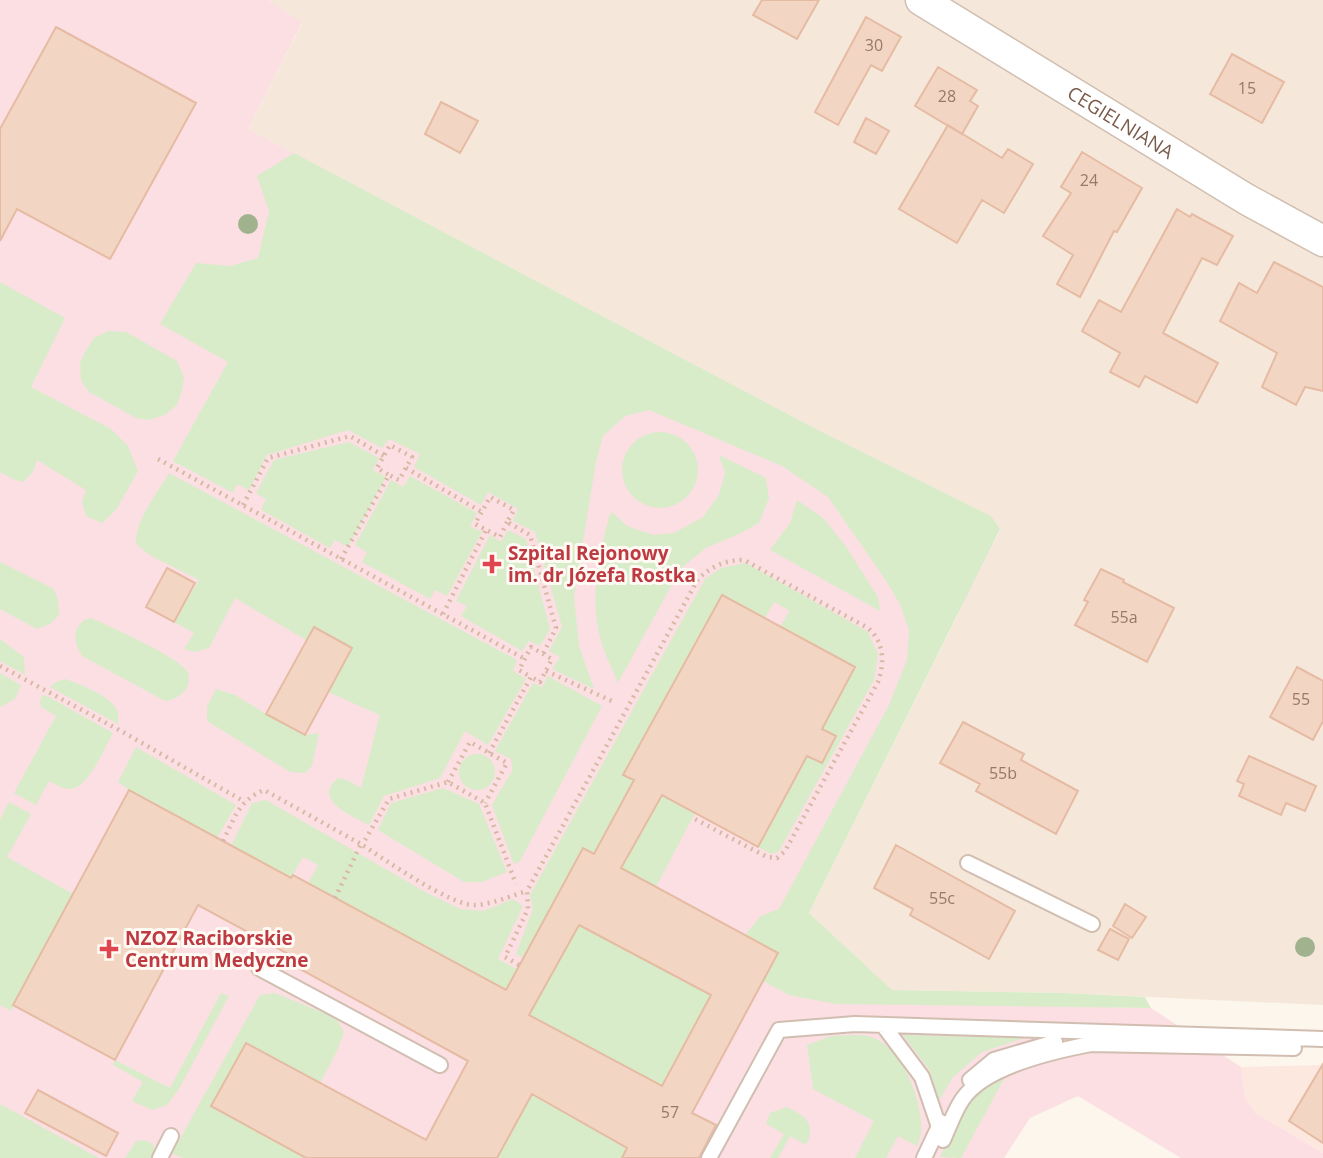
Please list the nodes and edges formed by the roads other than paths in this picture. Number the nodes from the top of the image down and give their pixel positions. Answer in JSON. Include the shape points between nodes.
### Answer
{"nodes":[{"id":1,"x":921,"y":0,"type":"edge"},
{"id":2,"x":1323,"y":241,"type":"edge"},
{"id":3,"x":968,"y":863,"type":"dead end"},
{"id":4,"x":1092,"y":924,"type":"dead end"},
{"id":5,"x":259,"y":968,"type":"dead end"},
{"id":6,"x":883,"y":1025,"type":"junction"},
{"id":7,"x":1086,"y":1033,"type":"junction"},
{"id":8,"x":1323,"y":1039,"type":"edge"},
{"id":9,"x":1323,"y":1048,"type":"edge"},
{"id":10,"x":440,"y":1065,"type":"dead end"},
{"id":11,"x":941,"y":1133,"type":"junction"},
{"id":12,"x":171,"y":1136,"type":"dead end"},
{"id":13,"x":160,"y":1158,"type":"edge"},
{"id":14,"x":709,"y":1158,"type":"edge"},
{"id":15,"x":923,"y":1158,"type":"edge"},
{"id":16,"x":933,"y":1158,"type":"edge"}],
"edges":[{"from":1,"to":2,"type":"street","name":"CEGIELNIANA","via":[[1246,199]]},
{"from":3,"to":4,"type":"lane"},
{"from":5,"to":10,"type":"lane"},
{"from":6,"to":7,"type":"lane"},
{"from":6,"to":11,"type":"lane","via":[[922,1077]]},
{"from":6,"to":14,"type":"lane","via":[[779,1030]]},
{"from":7,"to":8,"type":"lane"},
{"from":7,"to":11,"type":"lane","via":[[994,1060],[955,1094]]},
{"from":9,"to":11,"type":"lane","via":[[1091,1044],[1062,1049],[982,1081],[963,1098]]},
{"from":11,"to":15,"type":"lane"},
{"from":11,"to":16,"type":"lane"},
{"from":12,"to":13,"type":"lane"}]}
